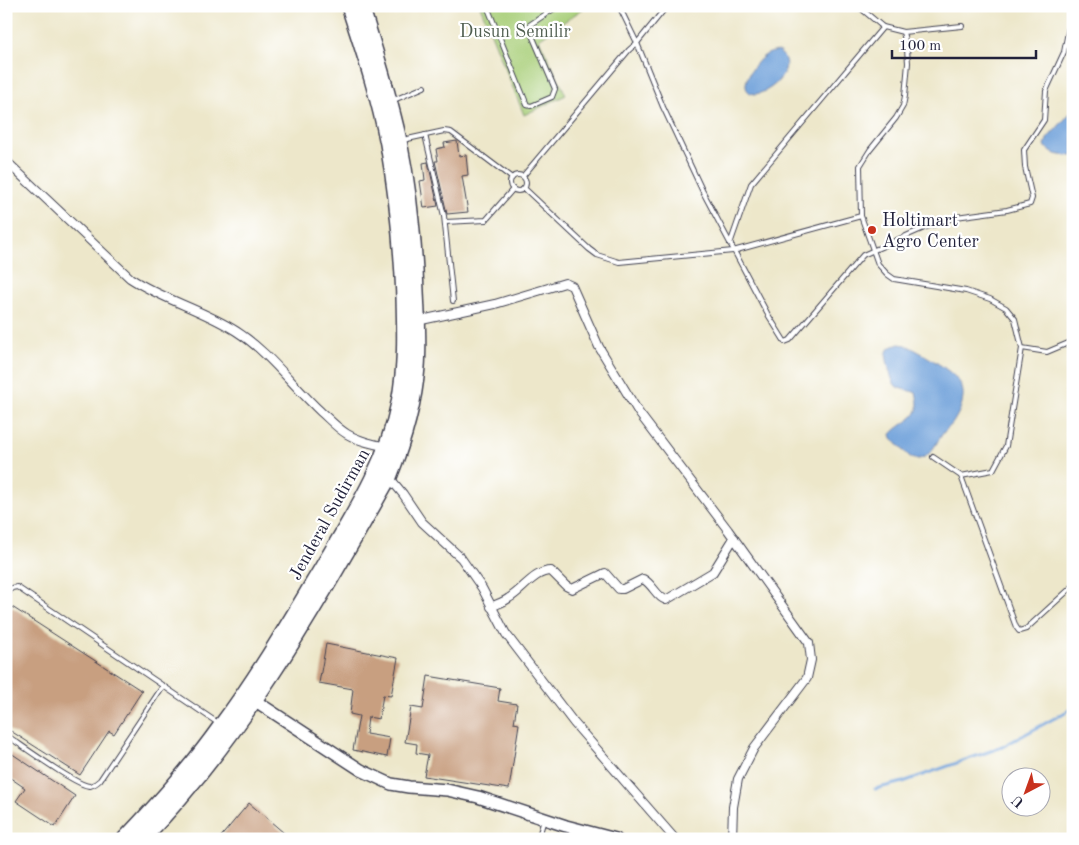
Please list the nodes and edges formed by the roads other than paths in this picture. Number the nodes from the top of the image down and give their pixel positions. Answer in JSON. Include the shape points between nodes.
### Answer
{"nodes":[{"id":1,"x":349,"y":6,"type":"edge"},
{"id":2,"x":361,"y":6,"type":"edge"},
{"id":3,"x":487,"y":6,"type":"edge"},
{"id":4,"x":558,"y":6,"type":"edge"},
{"id":5,"x":619,"y":6,"type":"edge"},
{"id":6,"x":668,"y":6,"type":"edge"},
{"id":7,"x":858,"y":6,"type":"edge"},
{"id":8,"x":1070,"y":6,"type":"edge"},
{"id":9,"x":962,"y":26,"type":"dead end"},
{"id":10,"x":883,"y":27,"type":"junction"},
{"id":11,"x":904,"y":32,"type":"junction"},
{"id":12,"x":637,"y":43,"type":"junction"},
{"id":13,"x":424,"y":87,"type":"dead end"},
{"id":14,"x":390,"y":102,"type":"junction"},
{"id":15,"x":425,"y":135,"type":"junction"},
{"id":16,"x":393,"y":143,"type":"junction"},
{"id":17,"x":6,"y":161,"type":"edge"},
{"id":18,"x":523,"y":176,"type":"junction"},
{"id":19,"x":512,"y":178,"type":"junction"},
{"id":20,"x":524,"y":188,"type":"junction"},
{"id":21,"x":513,"y":189,"type":"junction"},
{"id":22,"x":860,"y":216,"type":"junction"},
{"id":23,"x":444,"y":222,"type":"junction"},
{"id":24,"x":730,"y":244,"type":"junction"},
{"id":25,"x":872,"y":250,"type":"junction"},
{"id":26,"x":733,"y":251,"type":"junction"},
{"id":27,"x":453,"y":301,"type":"dead end"},
{"id":28,"x":417,"y":321,"type":"junction"},
{"id":29,"x":1073,"y":341,"type":"edge"},
{"id":30,"x":1022,"y":348,"type":"junction"},
{"id":31,"x":387,"y":447,"type":"junction"},
{"id":32,"x":933,"y":457,"type":"dead end"},
{"id":33,"x":961,"y":476,"type":"junction"},
{"id":34,"x":389,"y":477,"type":"junction"},
{"id":35,"x":734,"y":538,"type":"junction"},
{"id":36,"x":1073,"y":586,"type":"edge"},
{"id":37,"x":6,"y":594,"type":"edge"},
{"id":38,"x":492,"y":607,"type":"junction"},
{"id":39,"x":163,"y":686,"type":"junction"},
{"id":40,"x":254,"y":700,"type":"junction"},
{"id":41,"x":222,"y":726,"type":"junction"},
{"id":42,"x":6,"y":735,"type":"edge"},
{"id":43,"x":544,"y":818,"type":"junction"},
{"id":44,"x":125,"y":839,"type":"edge"},
{"id":45,"x":142,"y":839,"type":"edge"},
{"id":46,"x":538,"y":839,"type":"edge"},
{"id":47,"x":616,"y":839,"type":"edge"},
{"id":48,"x":675,"y":839,"type":"edge"},
{"id":49,"x":732,"y":839,"type":"edge"}],
"edges":[{"from":1,"to":16,"type":"highway","name":"Jenderal Sudirman"},
{"from":2,"to":14,"type":"highway"},
{"from":3,"to":4,"type":"lane","via":[[527,105],[532,106],[552,97],[555,90],[528,26]]},
{"from":5,"to":12,"type":"lane"},
{"from":6,"to":12,"type":"lane"},
{"from":7,"to":10,"type":"lane"},
{"from":8,"to":25,"type":"lane","via":[[1064,52],[1046,91],[1044,120],[1024,150],[1032,198],[1030,204],[956,217]]},
{"from":9,"to":11,"type":"lane"},
{"from":10,"to":11,"type":"lane"},
{"from":10,"to":24,"type":"lane","via":[[751,184]]},
{"from":11,"to":22,"type":"lane","via":[[908,49],[906,96],[896,118],[860,166]]},
{"from":12,"to":18,"type":"lane"},
{"from":12,"to":24,"type":"lane","via":[[663,107]]},
{"from":13,"to":14,"type":"lane"},
{"from":14,"to":16,"type":"highway"},
{"from":15,"to":16,"type":"lane"},
{"from":15,"to":19,"type":"lane","via":[[444,131],[455,134]]},
{"from":15,"to":23,"type":"lane"},
{"from":16,"to":28,"type":"highway","via":[[412,228]]},
{"from":16,"to":31,"type":"highway","name":"Jenderal Sudirman","via":[[405,328],[399,404]]},
{"from":17,"to":31,"type":"street","via":[[130,278],[234,330],[253,343],[338,427],[355,437]]},
{"from":18,"to":19,"type":"lane"},
{"from":18,"to":20,"type":"lane","via":[[526,181]]},
{"from":19,"to":21,"type":"lane","via":[[510,185]]},
{"from":20,"to":21,"type":"lane","via":[[520,191]]},
{"from":20,"to":26,"type":"lane","via":[[588,249],[608,260],[619,262]]},
{"from":21,"to":23,"type":"lane","via":[[486,220]]},
{"from":22,"to":25,"type":"lane"},
{"from":22,"to":26,"type":"lane"},
{"from":23,"to":27,"type":"lane"},
{"from":24,"to":26,"type":"lane"},
{"from":25,"to":26,"type":"lane","via":[[863,255],[785,342]]},
{"from":25,"to":30,"type":"lane","via":[[882,269],[894,278],[966,291],[1006,308],[1015,319]]},
{"from":28,"to":34,"type":"highway","via":[[417,367],[411,408]]},
{"from":28,"to":35,"type":"street","via":[[495,304],[565,282],[569,284],[574,288],[599,347],[639,413]]},
{"from":29,"to":30,"type":"lane","via":[[1047,352]]},
{"from":30,"to":33,"type":"lane","via":[[1006,446],[993,470]]},
{"from":31,"to":41,"type":"highway","name":"Jenderal Sudirman","via":[[355,513]]},
{"from":32,"to":33,"type":"lane"},
{"from":33,"to":36,"type":"lane","via":[[1019,631],[1026,629]]},
{"from":34,"to":38,"type":"street","via":[[422,522],[461,558]]},
{"from":34,"to":40,"type":"highway","via":[[302,627]]},
{"from":35,"to":38,"type":"street","via":[[713,572],[666,600],[659,598],[649,582],[643,579],[623,589],[606,573],[572,589],[551,571],[546,571]]},
{"from":35,"to":49,"type":"street","via":[[809,643],[811,660],[804,684],[754,748],[738,779]]},
{"from":37,"to":39,"type":"lane","via":[[17,587]]},
{"from":38,"to":48,"type":"street","via":[[506,634],[574,723]]},
{"from":39,"to":41,"type":"lane"},
{"from":39,"to":42,"type":"lane","via":[[100,780],[89,786],[68,777]]},
{"from":40,"to":43,"type":"street","via":[[361,770],[390,784],[478,796]]},
{"from":40,"to":45,"type":"highway","via":[[186,790]]},
{"from":41,"to":44,"type":"highway","name":"Jenderal Sudirman"},
{"from":43,"to":46,"type":"lane"},
{"from":43,"to":47,"type":"street"}]}
